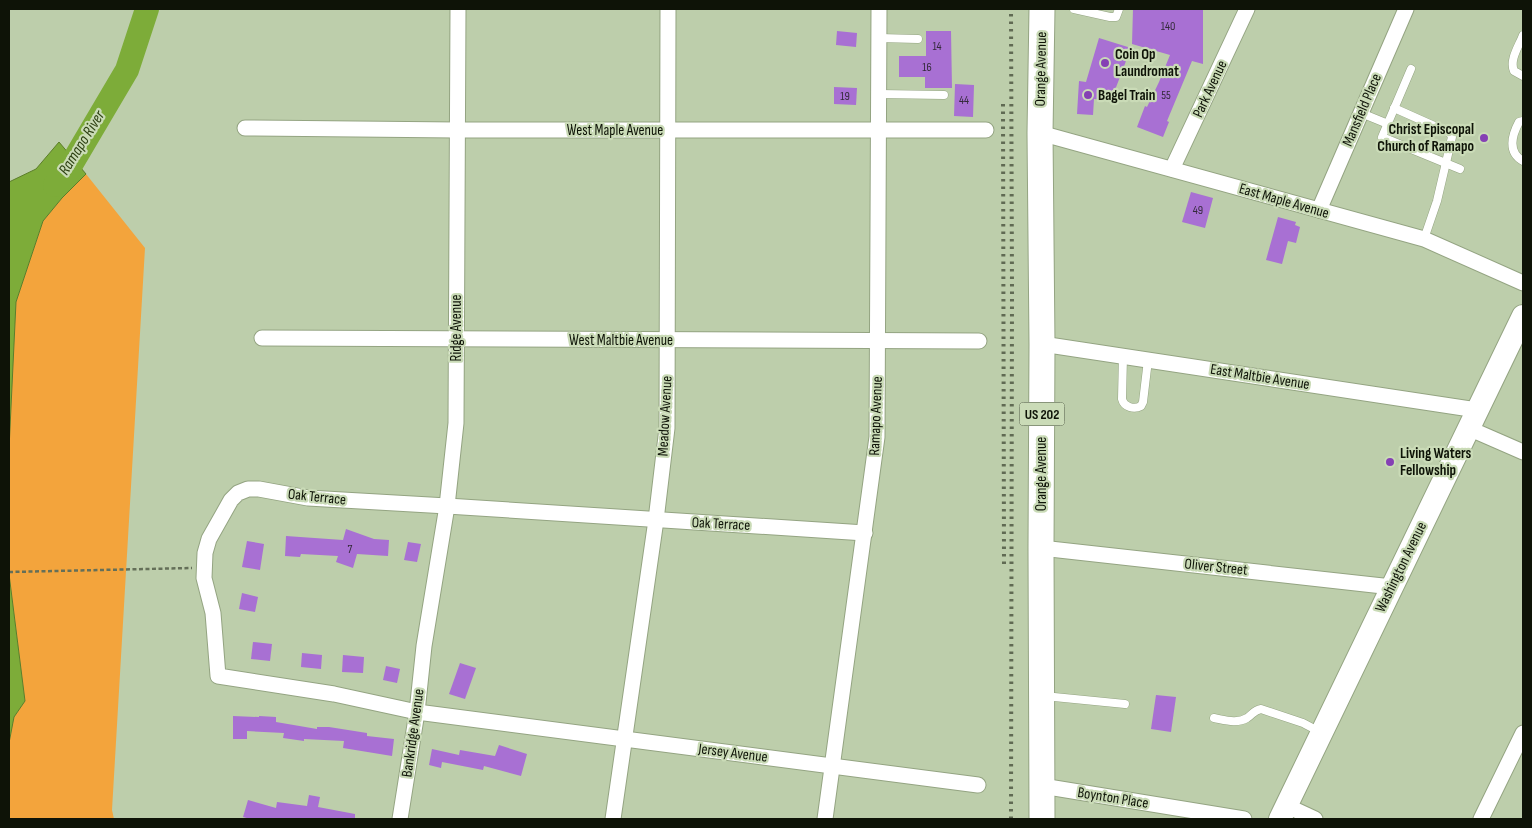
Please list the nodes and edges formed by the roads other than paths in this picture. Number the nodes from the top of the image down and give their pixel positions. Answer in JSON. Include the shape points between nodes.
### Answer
{"nodes":[{"id":1,"x":458,"y":9,"type":"edge"},
{"id":2,"x":668,"y":9,"type":"edge"},
{"id":3,"x":879,"y":9,"type":"edge"},
{"id":4,"x":1042,"y":9,"type":"edge"},
{"id":5,"x":1075,"y":9,"type":"edge"},
{"id":6,"x":1120,"y":9,"type":"edge"},
{"id":7,"x":1248,"y":9,"type":"edge"},
{"id":8,"x":1406,"y":9,"type":"edge"},
{"id":9,"x":1523,"y":35,"type":"edge"},
{"id":10,"x":879,"y":38,"type":"junction"},
{"id":11,"x":918,"y":39,"type":"dead end"},
{"id":12,"x":1411,"y":69,"type":"dead end"},
{"id":13,"x":1523,"y":76,"type":"edge"},
{"id":14,"x":879,"y":94,"type":"junction"},
{"id":15,"x":944,"y":95,"type":"dead end"},
{"id":16,"x":1394,"y":108,"type":"junction"},
{"id":17,"x":1361,"y":113,"type":"junction"},
{"id":18,"x":1523,"y":121,"type":"edge"},
{"id":19,"x":1388,"y":124,"type":"junction"},
{"id":20,"x":244,"y":128,"type":"dead end"},
{"id":21,"x":457,"y":130,"type":"junction"},
{"id":22,"x":668,"y":130,"type":"junction"},
{"id":23,"x":879,"y":130,"type":"junction"},
{"id":24,"x":986,"y":130,"type":"dead end"},
{"id":25,"x":1040,"y":132,"type":"junction"},
{"id":26,"x":1523,"y":161,"type":"edge"},
{"id":27,"x":1446,"y":162,"type":"junction"},
{"id":28,"x":1172,"y":169,"type":"junction"},
{"id":29,"x":1460,"y":169,"type":"dead end"},
{"id":30,"x":1319,"y":210,"type":"junction"},
{"id":31,"x":1424,"y":239,"type":"junction"},
{"id":32,"x":1523,"y":283,"type":"edge"},
{"id":33,"x":1523,"y":316,"type":"edge"},
{"id":34,"x":262,"y":338,"type":"dead end"},
{"id":35,"x":456,"y":339,"type":"junction"},
{"id":36,"x":667,"y":340,"type":"junction"},
{"id":37,"x":878,"y":341,"type":"junction"},
{"id":38,"x":979,"y":341,"type":"dead end"},
{"id":39,"x":1042,"y":344,"type":"junction"},
{"id":40,"x":1123,"y":356,"type":"junction"},
{"id":41,"x":1148,"y":360,"type":"junction"},
{"id":42,"x":1473,"y":419,"type":"junction"},
{"id":43,"x":1523,"y":452,"type":"edge"},
{"id":44,"x":447,"y":506,"type":"junction"},
{"id":45,"x":656,"y":520,"type":"junction"},
{"id":46,"x":865,"y":533,"type":"junction"},
{"id":47,"x":1041,"y":548,"type":"junction"},
{"id":48,"x":1392,"y":587,"type":"junction"},
{"id":49,"x":424,"y":646,"type":"joint"},
{"id":50,"x":1042,"y":696,"type":"junction"},
{"id":51,"x":1125,"y":704,"type":"dead end"},
{"id":52,"x":417,"y":712,"type":"junction"},
{"id":53,"x":1214,"y":718,"type":"dead end"},
{"id":54,"x":489,"y":721,"type":"joint"},
{"id":55,"x":1322,"y":733,"type":"junction"},
{"id":56,"x":1523,"y":733,"type":"edge"},
{"id":57,"x":625,"y":739,"type":"junction"},
{"id":58,"x":833,"y":766,"type":"junction"},
{"id":59,"x":978,"y":785,"type":"dead end"},
{"id":60,"x":1042,"y":786,"type":"junction"},
{"id":61,"x":1283,"y":812,"type":"edge"},
{"id":62,"x":400,"y":819,"type":"edge"},
{"id":63,"x":613,"y":819,"type":"edge"},
{"id":64,"x":825,"y":819,"type":"edge"},
{"id":65,"x":1042,"y":819,"type":"edge"},
{"id":66,"x":1244,"y":819,"type":"edge"},
{"id":67,"x":1315,"y":819,"type":"edge"},
{"id":68,"x":1481,"y":819,"type":"edge"}],
"edges":[{"from":1,"to":21,"type":"street","name":"Ridge Avenue"},
{"from":2,"to":22,"type":"street","name":"Meadow Avenue"},
{"from":3,"to":10,"type":"street","name":"Ramapo Avenue"},
{"from":4,"to":25,"type":"main road","name":"Orange Avenue","number":"US 202"},
{"from":5,"to":6,"type":"lane","via":[[1110,17],[1116,17]]},
{"from":7,"to":28,"type":"street","name":"Park Avenue"},
{"from":8,"to":17,"type":"street","name":"Mansfield Place"},
{"from":9,"to":13,"type":"lane","via":[[1512,67]]},
{"from":10,"to":11,"type":"lane"},
{"from":10,"to":14,"type":"street","name":"Ramapo Avenue"},
{"from":12,"to":16,"type":"lane"},
{"from":14,"to":15,"type":"lane"},
{"from":14,"to":23,"type":"street","name":"Ramapo Avenue"},
{"from":16,"to":19,"type":"lane"},
{"from":16,"to":27,"type":"lane","via":[[1450,133],[1452,137]]},
{"from":17,"to":19,"type":"lane"},
{"from":17,"to":30,"type":"street","name":"Mansfield Place"},
{"from":18,"to":26,"type":"lane","via":[[1514,130],[1512,143],[1517,158]]},
{"from":19,"to":27,"type":"lane","via":[[1382,137]]},
{"from":20,"to":21,"type":"street","name":"West Maple Avenue"},
{"from":21,"to":22,"type":"street","name":"West Maple Avenue"},
{"from":21,"to":35,"type":"street","name":"Ridge Avenue"},
{"from":22,"to":23,"type":"street","name":"West Maple Avenue"},
{"from":22,"to":36,"type":"street","name":"Meadow Avenue"},
{"from":23,"to":24,"type":"street","name":"West Maple Avenue"},
{"from":23,"to":37,"type":"street","name":"Ramapo Avenue"},
{"from":25,"to":28,"type":"street","name":"East Maple Avenue"},
{"from":25,"to":39,"type":"main road","name":"Orange Avenue","number":"US 202"},
{"from":27,"to":29,"type":"lane"},
{"from":27,"to":31,"type":"lane"},
{"from":28,"to":30,"type":"street","name":"East Maple Avenue"},
{"from":30,"to":31,"type":"street","name":"East Maple Avenue"},
{"from":31,"to":32,"type":"street","name":"East Maple Avenue"},
{"from":33,"to":42,"type":"street","name":"Washington Avenue"},
{"from":34,"to":35,"type":"street","name":"West Maltbie Avenue"},
{"from":35,"to":36,"type":"street","name":"West Maltbie Avenue"},
{"from":35,"to":44,"type":"street","name":"Ridge Avenue","via":[[456,422]]},
{"from":36,"to":37,"type":"street","name":"West Maltbie Avenue"},
{"from":36,"to":45,"type":"street","name":"Meadow Avenue","via":[[667,428]]},
{"from":37,"to":38,"type":"street","name":"West Maltbie Avenue"},
{"from":37,"to":46,"type":"street","name":"Ramapo Avenue","via":[[877,437]]},
{"from":39,"to":40,"type":"street","name":"East Maltbie Avenue"},
{"from":39,"to":47,"type":"main road","name":"Orange Avenue","number":"US 202"},
{"from":40,"to":41,"type":"street","name":"East Maltbie Avenue"},
{"from":40,"to":41,"type":"lane","via":[[1122,399],[1134,408],[1143,402]]},
{"from":41,"to":42,"type":"street","name":"East Maltbie Avenue"},
{"from":42,"to":43,"type":"street","name":"East Maltbie Avenue"},
{"from":42,"to":48,"type":"street","name":"Washington Avenue"},
{"from":44,"to":45,"type":"street","name":"Oak Terrace"},
{"from":44,"to":49,"type":"street","name":"Ridge Avenue"},
{"from":44,"to":52,"type":"street","name":"Oak Terrace","via":[[308,498],[259,488],[248,489],[231,500],[209,539],[205,554],[204,578],[213,613],[218,676],[334,694]]},
{"from":45,"to":46,"type":"street","name":"Oak Terrace"},
{"from":45,"to":57,"type":"street","name":"Meadow Avenue"},
{"from":46,"to":58,"type":"street","name":"Ramapo Avenue"},
{"from":47,"to":48,"type":"street","name":"Oliver Street"},
{"from":47,"to":50,"type":"main road","name":"Orange Avenue","number":"US 202"},
{"from":48,"to":55,"type":"street","name":"Washington Avenue"},
{"from":49,"to":52,"type":"street","name":"Bankridge Avenue"},
{"from":50,"to":51,"type":"lane"},
{"from":50,"to":60,"type":"main road","name":"Orange Avenue","number":"US 202"},
{"from":52,"to":54,"type":"street","name":"Oak Terrace"},
{"from":52,"to":62,"type":"street","name":"Bankridge Avenue"},
{"from":53,"to":55,"type":"lane","via":[[1239,722],[1261,709]]},
{"from":54,"to":57,"type":"street","name":"Jersey Avenue"},
{"from":55,"to":61,"type":"street","name":"Washington Avenue"},
{"from":56,"to":68,"type":"street"},
{"from":57,"to":58,"type":"street","name":"Jersey Avenue"},
{"from":57,"to":63,"type":"street","name":"Meadow Avenue"},
{"from":58,"to":59,"type":"street","name":"Jersey Avenue"},
{"from":58,"to":64,"type":"street","name":"Ramapo Avenue"},
{"from":60,"to":65,"type":"main road","name":"Orange Avenue","number":"US 202"},
{"from":60,"to":66,"type":"street","name":"Boynton Place"},
{"from":61,"to":67,"type":"street"}]}
